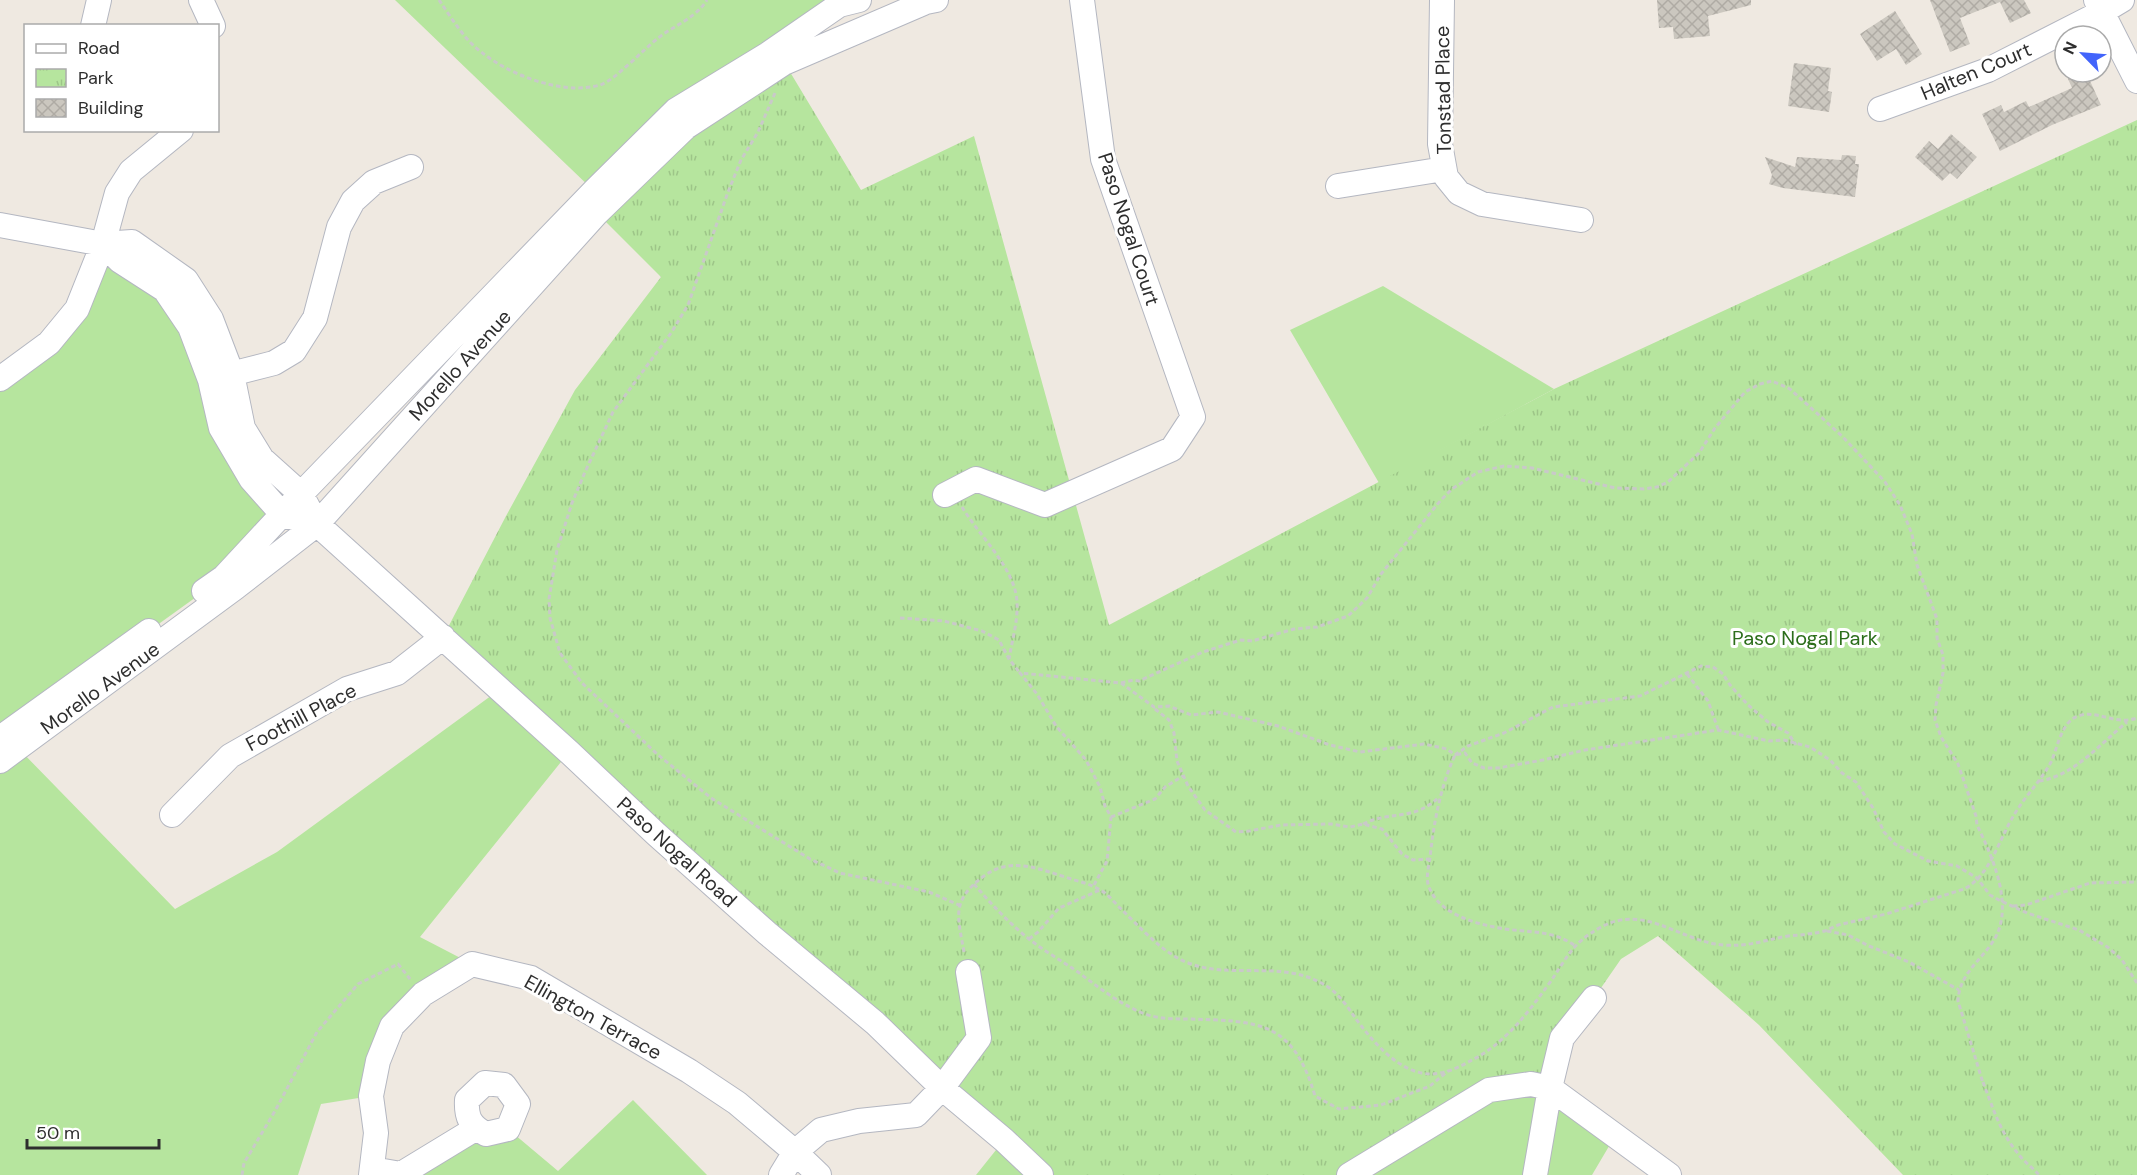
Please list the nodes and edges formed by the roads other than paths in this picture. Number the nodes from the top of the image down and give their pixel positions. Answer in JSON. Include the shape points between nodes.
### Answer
{"nodes":[{"id":1,"x":99,"y":0,"type":"edge"},
{"id":2,"x":201,"y":0,"type":"edge"},
{"id":3,"x":859,"y":0,"type":"edge"},
{"id":4,"x":936,"y":0,"type":"edge"},
{"id":5,"x":1082,"y":0,"type":"edge"},
{"id":6,"x":1442,"y":0,"type":"edge"},
{"id":7,"x":2107,"y":4,"type":"edge"},
{"id":8,"x":93,"y":24,"type":"edge"},
{"id":9,"x":212,"y":24,"type":"edge"},
{"id":10,"x":2137,"y":81,"type":"edge"},
{"id":11,"x":1880,"y":109,"type":"dead end"},
{"id":12,"x":179,"y":132,"type":"edge"},
{"id":13,"x":411,"y":167,"type":"dead end"},
{"id":14,"x":1444,"y":169,"type":"junction"},
{"id":15,"x":1338,"y":186,"type":"dead end"},
{"id":16,"x":1581,"y":220,"type":"dead end"},
{"id":17,"x":0,"y":225,"type":"edge"},
{"id":18,"x":103,"y":244,"type":"junction"},
{"id":19,"x":221,"y":377,"type":"junction"},
{"id":20,"x":0,"y":379,"type":"edge"},
{"id":21,"x":949,"y":493,"type":"road end"},
{"id":22,"x":301,"y":494,"type":"junction"},
{"id":23,"x":283,"y":515,"type":"junction"},
{"id":24,"x":317,"y":524,"type":"junction"},
{"id":25,"x":443,"y":638,"type":"junction"},
{"id":26,"x":0,"y":738,"type":"edge"},
{"id":27,"x":0,"y":761,"type":"edge"},
{"id":28,"x":172,"y":815,"type":"dead end"},
{"id":29,"x":968,"y":972,"type":"road end"},
{"id":30,"x":1594,"y":998,"type":"dead end"},
{"id":31,"x":942,"y":1088,"type":"junction"},
{"id":32,"x":1550,"y":1088,"type":"junction"},
{"id":33,"x":475,"y":1129,"type":"dead end"},
{"id":34,"x":795,"y":1152,"type":"junction"},
{"id":35,"x":371,"y":1172,"type":"edge"},
{"id":36,"x":781,"y":1175,"type":"edge"},
{"id":37,"x":819,"y":1175,"type":"edge"},
{"id":38,"x":1041,"y":1175,"type":"edge"},
{"id":39,"x":1349,"y":1175,"type":"edge"},
{"id":40,"x":1535,"y":1175,"type":"edge"},
{"id":41,"x":1669,"y":1175,"type":"edge"}],
"edges":[{"from":1,"to":8,"type":"street"},
{"from":2,"to":9,"type":"street"},
{"from":3,"to":22,"type":"street","name":"Morello Avenue","via":[[839,5],[676,110]]},
{"from":4,"to":24,"type":"street","name":"Morello Avenue","via":[[784,63],[686,127],[597,213]]},
{"from":5,"to":21,"type":"street","name":"Paso Nogal Court","via":[[1103,159],[1193,417],[1172,449],[1045,505],[976,479]]},
{"from":6,"to":14,"type":"street","name":"Tonstad Place","via":[[1440,144]]},
{"from":7,"to":10,"type":"street"},
{"from":7,"to":11,"type":"street","name":"Halten Court","via":[[1988,70]]},
{"from":12,"to":18,"type":"street","via":[[131,171],[117,193]]},
{"from":13,"to":19,"type":"street","via":[[374,182],[353,201],[339,227],[315,318],[294,351],[274,363]]},
{"from":14,"to":15,"type":"street"},
{"from":14,"to":16,"type":"street","name":"Tonstad Place","via":[[1459,193],[1482,204]]},
{"from":17,"to":18,"type":"street"},
{"from":18,"to":19,"type":"street","via":[[132,242],[186,280],[212,319]]},
{"from":18,"to":20,"type":"street","via":[[77,309],[49,343]]},
{"from":19,"to":22,"type":"street","via":[[243,428],[262,459]]},
{"from":19,"to":23,"type":"street","via":[[221,428],[251,479]]},
{"from":22,"to":23,"type":"street","name":"Morello Avenue"},
{"from":22,"to":24,"type":"street"},
{"from":23,"to":24,"type":"street"},
{"from":23,"to":26,"type":"street","name":"Morello Avenue","via":[[224,577]]},
{"from":24,"to":25,"type":"street","name":"Paso Nogal Road"},
{"from":24,"to":27,"type":"street","name":"Morello Avenue"},
{"from":25,"to":28,"type":"street","name":"Foothill Place","via":[[397,673],[347,689],[230,756]]},
{"from":25,"to":31,"type":"street","name":"Paso Nogal Road","via":[[767,933],[875,1023]]},
{"from":29,"to":31,"type":"street","via":[[979,1038]]},
{"from":30,"to":32,"type":"street","via":[[1562,1038]]},
{"from":31,"to":34,"type":"street","via":[[916,1115],[821,1130]]},
{"from":31,"to":38,"type":"street","name":"Paso Nogal Road"},
{"from":32,"to":39,"type":"street","via":[[1530,1084],[1489,1090]]},
{"from":32,"to":40,"type":"street"},
{"from":32,"to":41,"type":"street"},
{"from":33,"to":35,"type":"street","via":[[400,1174]]},
{"from":34,"to":35,"type":"street","name":"Ellington Terrace","via":[[737,1103],[689,1071],[531,978],[472,964],[423,994],[392,1026],[378,1061],[371,1096],[376,1133]]},
{"from":34,"to":36,"type":"street"},
{"from":34,"to":37,"type":"street","name":"Ellington Terrace"}]}
